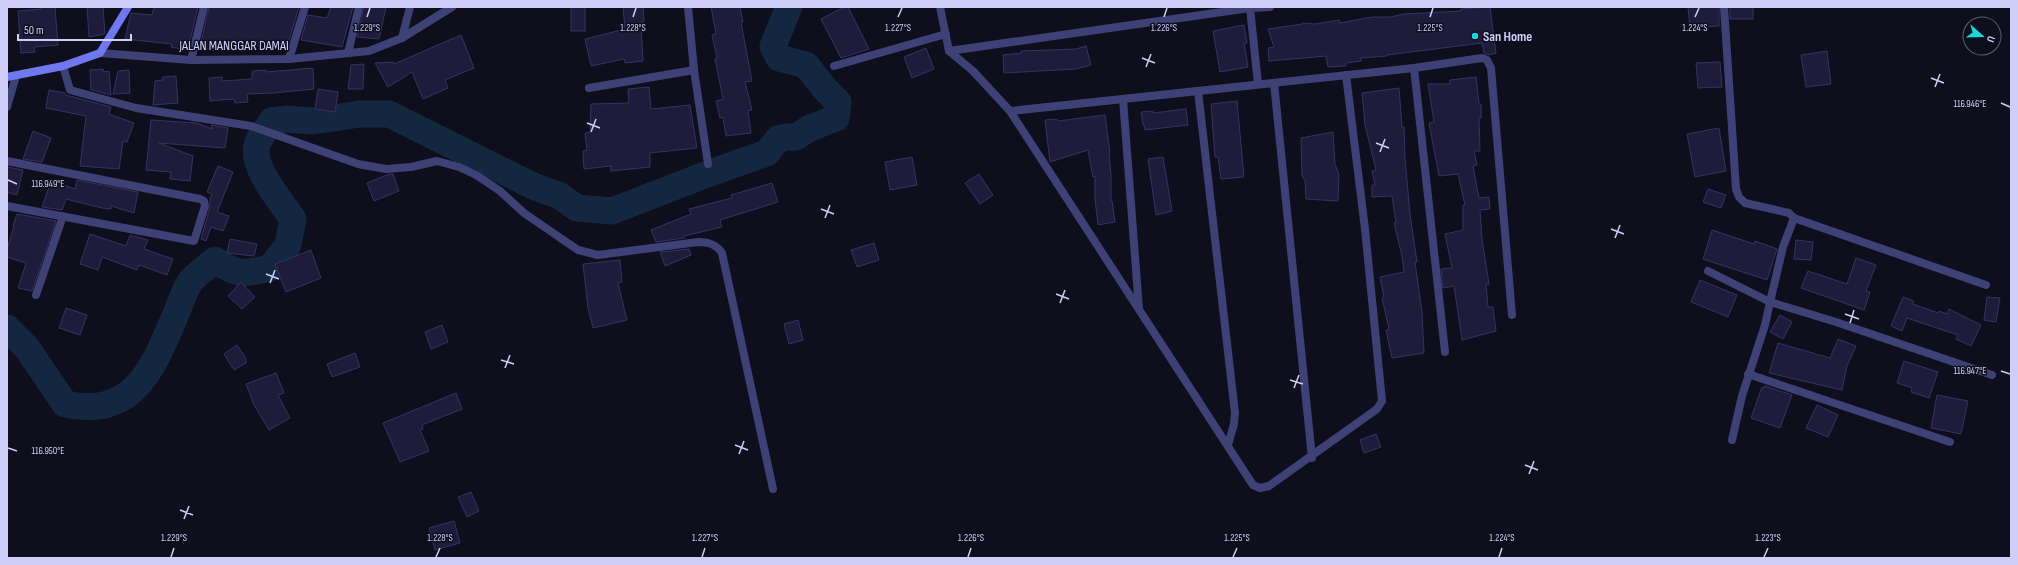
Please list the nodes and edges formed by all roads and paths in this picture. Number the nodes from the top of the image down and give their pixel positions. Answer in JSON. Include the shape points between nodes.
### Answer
{"nodes":[{"id":1,"x":128,"y":7,"type":"edge"},
{"id":2,"x":204,"y":7,"type":"edge"},
{"id":3,"x":305,"y":7,"type":"edge"},
{"id":4,"x":359,"y":7,"type":"edge"},
{"id":5,"x":410,"y":7,"type":"edge"},
{"id":6,"x":452,"y":7,"type":"edge"},
{"id":7,"x":688,"y":7,"type":"edge"},
{"id":8,"x":940,"y":7,"type":"edge"},
{"id":9,"x":1270,"y":7,"type":"edge"},
{"id":10,"x":1724,"y":7,"type":"edge"},
{"id":11,"x":1250,"y":8,"type":"junction"},
{"id":12,"x":946,"y":34,"type":"junction"},
{"id":13,"x":402,"y":38,"type":"junction"},
{"id":14,"x":949,"y":51,"type":"junction"},
{"id":15,"x":100,"y":53,"type":"junction"},
{"id":16,"x":348,"y":53,"type":"junction"},
{"id":17,"x":289,"y":59,"type":"junction"},
{"id":18,"x":191,"y":60,"type":"junction"},
{"id":19,"x":63,"y":66,"type":"junction"},
{"id":20,"x":834,"y":66,"type":"dead end"},
{"id":21,"x":1414,"y":68,"type":"junction"},
{"id":22,"x":694,"y":70,"type":"junction"},
{"id":23,"x":1346,"y":75,"type":"junction"},
{"id":24,"x":16,"y":76,"type":"junction"},
{"id":25,"x":7,"y":77,"type":"edge"},
{"id":26,"x":1274,"y":83,"type":"junction"},
{"id":27,"x":1258,"y":84,"type":"junction"},
{"id":28,"x":589,"y":88,"type":"dead end"},
{"id":29,"x":1198,"y":91,"type":"junction"},
{"id":30,"x":1123,"y":99,"type":"junction"},
{"id":31,"x":7,"y":107,"type":"edge"},
{"id":32,"x":1010,"y":111,"type":"junction"},
{"id":33,"x":7,"y":161,"type":"edge"},
{"id":34,"x":708,"y":164,"type":"dead end"},
{"id":35,"x":7,"y":206,"type":"edge"},
{"id":36,"x":63,"y":216,"type":"junction"},
{"id":37,"x":1794,"y":218,"type":"junction"},
{"id":38,"x":1708,"y":271,"type":"dead end"},
{"id":39,"x":1986,"y":285,"type":"dead end"},
{"id":40,"x":36,"y":295,"type":"dead end"},
{"id":41,"x":1770,"y":302,"type":"junction"},
{"id":42,"x":1139,"y":310,"type":"junction"},
{"id":43,"x":1512,"y":315,"type":"dead end"},
{"id":44,"x":1445,"y":352,"type":"dead end"},
{"id":45,"x":1748,"y":374,"type":"junction"},
{"id":46,"x":1992,"y":375,"type":"dead end"},
{"id":47,"x":1732,"y":440,"type":"dead end"},
{"id":48,"x":1950,"y":442,"type":"dead end"},
{"id":49,"x":1228,"y":445,"type":"junction"},
{"id":50,"x":1312,"y":458,"type":"junction"},
{"id":51,"x":773,"y":489,"type":"dead end"}],
"edges":[{"from":1,"to":15,"type":"street"},
{"from":2,"to":18,"type":"street"},
{"from":3,"to":17,"type":"street"},
{"from":4,"to":16,"type":"street"},
{"from":5,"to":13,"type":"street"},
{"from":6,"to":13,"type":"street","name":"JALAN MANGGAR DAMAI"},
{"from":7,"to":22,"type":"street"},
{"from":8,"to":12,"type":"street"},
{"from":9,"to":11,"type":"street"},
{"from":10,"to":37,"type":"street","via":[[1737,193],[1745,202],[1789,214]]},
{"from":11,"to":14,"type":"street"},
{"from":11,"to":27,"type":"street"},
{"from":12,"to":14,"type":"street"},
{"from":12,"to":20,"type":"street"},
{"from":13,"to":16,"type":"street","name":"JALAN MANGGAR DAMAI","via":[[369,51]]},
{"from":14,"to":32,"type":"street","via":[[973,71]]},
{"from":15,"to":18,"type":"street","name":"JALAN MANGGAR DAMAI"},
{"from":15,"to":19,"type":"street","name":"JALAN MANGGAR DAMAI"},
{"from":16,"to":17,"type":"street","name":"JALAN MANGGAR DAMAI"},
{"from":17,"to":18,"type":"street","name":"JALAN MANGGAR DAMAI"},
{"from":19,"to":24,"type":"street","name":"JALAN MANGGAR DAMAI"},
{"from":19,"to":51,"type":"street","via":[[68,87],[73,91],[136,108],[251,126],[358,164],[386,169],[437,161],[459,167],[476,175],[524,213],[578,250],[598,255],[698,242],[717,246],[722,252]]},
{"from":21,"to":23,"type":"street"},
{"from":21,"to":43,"type":"street","via":[[1482,58],[1487,60],[1491,68]]},
{"from":21,"to":44,"type":"street"},
{"from":22,"to":28,"type":"street"},
{"from":22,"to":34,"type":"street"},
{"from":23,"to":26,"type":"street"},
{"from":23,"to":50,"type":"street","via":[[1382,401],[1377,409]]},
{"from":24,"to":25,"type":"street","name":"JALAN MANGGAR DAMAI"},
{"from":24,"to":31,"type":"street"},
{"from":26,"to":27,"type":"street"},
{"from":26,"to":50,"type":"street"},
{"from":27,"to":29,"type":"street"},
{"from":29,"to":30,"type":"street"},
{"from":29,"to":49,"type":"street","via":[[1235,413]]},
{"from":30,"to":32,"type":"street"},
{"from":30,"to":42,"type":"street"},
{"from":32,"to":42,"type":"street"},
{"from":33,"to":36,"type":"street","via":[[200,199],[204,201],[205,206],[194,241]]},
{"from":35,"to":36,"type":"street"},
{"from":36,"to":40,"type":"street"},
{"from":37,"to":39,"type":"street"},
{"from":37,"to":41,"type":"street","via":[[1783,247]]},
{"from":38,"to":41,"type":"street"},
{"from":41,"to":45,"type":"street"},
{"from":41,"to":46,"type":"street","via":[[1816,315]]},
{"from":42,"to":49,"type":"street"},
{"from":45,"to":47,"type":"street"},
{"from":45,"to":48,"type":"street"},
{"from":49,"to":50,"type":"street","via":[[1254,485],[1260,488],[1269,486]]}]}
